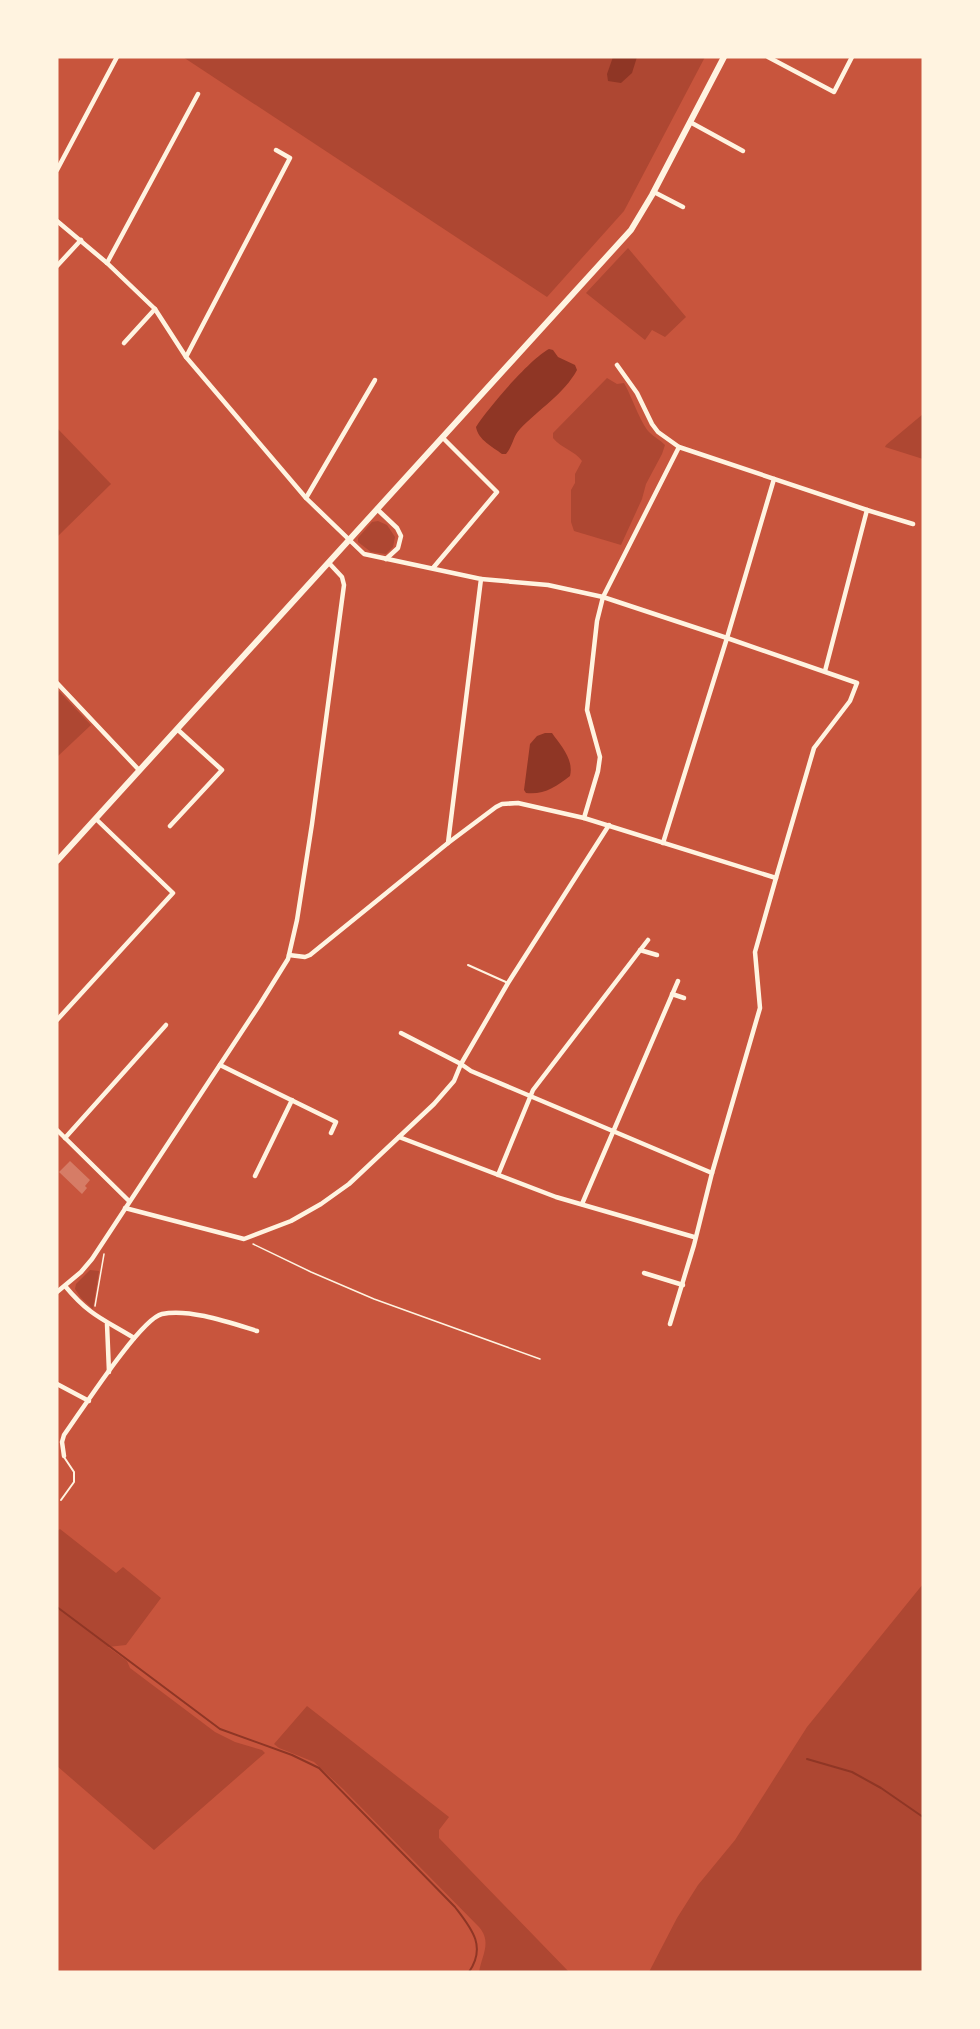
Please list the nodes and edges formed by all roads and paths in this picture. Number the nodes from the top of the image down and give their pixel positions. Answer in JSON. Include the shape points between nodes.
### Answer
{"nodes":[{"id":1,"x":117,"y":57,"type":"edge"},
{"id":2,"x":724,"y":57,"type":"edge"},
{"id":3,"x":768,"y":57,"type":"edge"},
{"id":4,"x":852,"y":57,"type":"edge"},
{"id":5,"x":198,"y":94,"type":"dead end"},
{"id":6,"x":690,"y":122,"type":"junction"},
{"id":7,"x":276,"y":150,"type":"dead end"},
{"id":8,"x":743,"y":151,"type":"dead end"},
{"id":9,"x":57,"y":170,"type":"edge"},
{"id":10,"x":654,"y":192,"type":"junction"},
{"id":11,"x":683,"y":207,"type":"dead end"},
{"id":12,"x":57,"y":220,"type":"edge"},
{"id":13,"x":81,"y":240,"type":"junction"},
{"id":14,"x":107,"y":263,"type":"junction"},
{"id":15,"x":57,"y":266,"type":"edge"},
{"id":16,"x":155,"y":309,"type":"junction"},
{"id":17,"x":124,"y":344,"type":"dead end"},
{"id":18,"x":186,"y":357,"type":"junction"},
{"id":19,"x":617,"y":365,"type":"dead end"},
{"id":20,"x":375,"y":380,"type":"dead end"},
{"id":21,"x":443,"y":438,"type":"junction"},
{"id":22,"x":679,"y":447,"type":"junction"},
{"id":23,"x":774,"y":479,"type":"junction"},
{"id":24,"x":306,"y":498,"type":"junction"},
{"id":25,"x":378,"y":510,"type":"junction"},
{"id":26,"x":867,"y":510,"type":"junction"},
{"id":27,"x":912,"y":524,"type":"dead end"},
{"id":28,"x":349,"y":541,"type":"junction"},
{"id":29,"x":386,"y":559,"type":"junction"},
{"id":30,"x":329,"y":563,"type":"junction"},
{"id":31,"x":433,"y":568,"type":"junction"},
{"id":32,"x":481,"y":579,"type":"junction"},
{"id":33,"x":603,"y":597,"type":"junction"},
{"id":34,"x":727,"y":638,"type":"junction"},
{"id":35,"x":825,"y":672,"type":"junction"},
{"id":36,"x":57,"y":683,"type":"edge"},
{"id":37,"x":177,"y":729,"type":"junction"},
{"id":38,"x":139,"y":770,"type":"junction"},
{"id":39,"x":584,"y":818,"type":"junction"},
{"id":40,"x":96,"y":819,"type":"junction"},
{"id":41,"x":609,"y":825,"type":"junction"},
{"id":42,"x":170,"y":826,"type":"dead end"},
{"id":43,"x":448,"y":843,"type":"junction"},
{"id":44,"x":663,"y":843,"type":"junction"},
{"id":45,"x":57,"y":861,"type":"edge"},
{"id":46,"x":776,"y":878,"type":"junction"},
{"id":47,"x":648,"y":940,"type":"dead end"},
{"id":48,"x":640,"y":951,"type":"junction"},
{"id":49,"x":289,"y":955,"type":"junction"},
{"id":50,"x":657,"y":956,"type":"dead end"},
{"id":51,"x":468,"y":965,"type":"dead end"},
{"id":52,"x":678,"y":981,"type":"dead end"},
{"id":53,"x":508,"y":983,"type":"junction"},
{"id":54,"x":672,"y":994,"type":"junction"},
{"id":55,"x":684,"y":998,"type":"dead end"},
{"id":56,"x":57,"y":1020,"type":"edge"},
{"id":57,"x":166,"y":1025,"type":"dead end"},
{"id":58,"x":401,"y":1033,"type":"dead end"},
{"id":59,"x":461,"y":1064,"type":"junction"},
{"id":60,"x":220,"y":1065,"type":"junction"},
{"id":61,"x":531,"y":1096,"type":"junction"},
{"id":62,"x":292,"y":1100,"type":"junction"},
{"id":63,"x":57,"y":1130,"type":"edge"},
{"id":64,"x":613,"y":1131,"type":"junction"},
{"id":65,"x":331,"y":1133,"type":"dead end"},
{"id":66,"x":399,"y":1137,"type":"junction"},
{"id":67,"x":65,"y":1138,"type":"junction"},
{"id":68,"x":711,"y":1173,"type":"junction"},
{"id":69,"x":498,"y":1174,"type":"junction"},
{"id":70,"x":255,"y":1176,"type":"dead end"},
{"id":71,"x":129,"y":1201,"type":"junction"},
{"id":72,"x":582,"y":1204,"type":"junction"},
{"id":73,"x":125,"y":1208,"type":"junction"},
{"id":74,"x":694,"y":1237,"type":"junction"},
{"id":75,"x":244,"y":1239,"type":"junction"},
{"id":76,"x":101,"y":1244,"type":"junction"},
{"id":77,"x":644,"y":1273,"type":"dead end"},
{"id":78,"x":683,"y":1285,"type":"junction"},
{"id":79,"x":65,"y":1286,"type":"junction"},
{"id":80,"x":57,"y":1292,"type":"edge"},
{"id":81,"x":93,"y":1315,"type":"junction"},
{"id":82,"x":107,"y":1324,"type":"junction"},
{"id":83,"x":670,"y":1324,"type":"dead end"},
{"id":84,"x":257,"y":1331,"type":"dead end"},
{"id":85,"x":134,"y":1338,"type":"junction"},
{"id":86,"x":540,"y":1359,"type":"dead end"},
{"id":87,"x":109,"y":1371,"type":"junction"},
{"id":88,"x":57,"y":1384,"type":"edge"},
{"id":89,"x":89,"y":1401,"type":"junction"},
{"id":90,"x":64,"y":1456,"type":"joint"},
{"id":91,"x":61,"y":1500,"type":"dead end"}],
"edges":[{"from":1,"to":9,"type":"street"},
{"from":2,"to":6,"type":"street"},
{"from":3,"to":4,"type":"street","via":[[834,92]]},
{"from":5,"to":14,"type":"street"},
{"from":6,"to":8,"type":"street"},
{"from":6,"to":10,"type":"street"},
{"from":7,"to":18,"type":"street","via":[[290,158]]},
{"from":10,"to":11,"type":"street"},
{"from":10,"to":21,"type":"street","via":[[631,230]]},
{"from":12,"to":13,"type":"street"},
{"from":13,"to":14,"type":"street"},
{"from":13,"to":15,"type":"street"},
{"from":14,"to":16,"type":"street"},
{"from":16,"to":17,"type":"street"},
{"from":16,"to":18,"type":"street"},
{"from":18,"to":24,"type":"street"},
{"from":19,"to":22,"type":"street","via":[[658,432]]},
{"from":20,"to":24,"type":"street"},
{"from":21,"to":25,"type":"street"},
{"from":21,"to":31,"type":"street","via":[[497,492]]},
{"from":22,"to":23,"type":"street"},
{"from":22,"to":33,"type":"street"},
{"from":23,"to":26,"type":"street"},
{"from":23,"to":34,"type":"street"},
{"from":24,"to":28,"type":"street"},
{"from":25,"to":28,"type":"street"},
{"from":25,"to":29,"type":"street","via":[[401,536],[398,548]]},
{"from":26,"to":27,"type":"street"},
{"from":26,"to":35,"type":"street"},
{"from":28,"to":29,"type":"street","via":[[366,556]]},
{"from":28,"to":30,"type":"street"},
{"from":29,"to":31,"type":"street"},
{"from":30,"to":37,"type":"street"},
{"from":30,"to":49,"type":"street","via":[[344,585],[312,824]]},
{"from":31,"to":32,"type":"street"},
{"from":32,"to":33,"type":"street","via":[[548,585]]},
{"from":32,"to":43,"type":"street"},
{"from":33,"to":34,"type":"street"},
{"from":33,"to":39,"type":"street","via":[[587,710],[600,757]]},
{"from":34,"to":35,"type":"street"},
{"from":34,"to":44,"type":"street"},
{"from":35,"to":46,"type":"street","via":[[857,683],[850,701],[814,748]]},
{"from":36,"to":38,"type":"street"},
{"from":37,"to":38,"type":"street"},
{"from":37,"to":42,"type":"street","via":[[222,770]]},
{"from":38,"to":40,"type":"street"},
{"from":39,"to":41,"type":"street"},
{"from":39,"to":43,"type":"street","via":[[518,803],[502,804]]},
{"from":40,"to":45,"type":"street"},
{"from":40,"to":56,"type":"street","via":[[173,893]]},
{"from":41,"to":44,"type":"street"},
{"from":41,"to":53,"type":"street"},
{"from":43,"to":49,"type":"street","via":[[310,955]]},
{"from":44,"to":46,"type":"street"},
{"from":46,"to":68,"type":"street","via":[[755,952],[760,1008]]},
{"from":47,"to":48,"type":"street"},
{"from":48,"to":50,"type":"street"},
{"from":48,"to":61,"type":"street"},
{"from":49,"to":60,"type":"street"},
{"from":51,"to":53,"type":"lane"},
{"from":52,"to":54,"type":"street"},
{"from":53,"to":59,"type":"street"},
{"from":54,"to":55,"type":"street"},
{"from":54,"to":64,"type":"street"},
{"from":57,"to":67,"type":"street"},
{"from":58,"to":59,"type":"street"},
{"from":59,"to":61,"type":"street"},
{"from":59,"to":66,"type":"street","via":[[454,1081]]},
{"from":60,"to":62,"type":"street"},
{"from":60,"to":71,"type":"street"},
{"from":61,"to":64,"type":"street"},
{"from":61,"to":69,"type":"street"},
{"from":62,"to":65,"type":"street","via":[[336,1122]]},
{"from":62,"to":70,"type":"street"},
{"from":63,"to":67,"type":"street"},
{"from":64,"to":68,"type":"street"},
{"from":64,"to":72,"type":"street"},
{"from":66,"to":69,"type":"street"},
{"from":66,"to":75,"type":"street","via":[[349,1184],[321,1204],[291,1221]]},
{"from":67,"to":71,"type":"street"},
{"from":68,"to":74,"type":"street"},
{"from":69,"to":72,"type":"street"},
{"from":71,"to":73,"type":"street"},
{"from":72,"to":74,"type":"street"},
{"from":73,"to":75,"type":"street"},
{"from":73,"to":76,"type":"street"},
{"from":74,"to":78,"type":"street"},
{"from":75,"to":86,"type":"path","via":[[374,1299]]},
{"from":76,"to":79,"type":"street","via":[[81,1272]]},
{"from":76,"to":81,"type":"path","via":[[106,1248]]},
{"from":77,"to":78,"type":"street"},
{"from":78,"to":83,"type":"street"},
{"from":79,"to":80,"type":"street"},
{"from":79,"to":81,"type":"street"},
{"from":81,"to":82,"type":"street"},
{"from":82,"to":85,"type":"street"},
{"from":82,"to":87,"type":"street"},
{"from":84,"to":85,"type":"street","via":[[186,1314],[162,1314]]},
{"from":85,"to":87,"type":"street"},
{"from":87,"to":89,"type":"street"},
{"from":88,"to":89,"type":"street"},
{"from":89,"to":90,"type":"street","via":[[64,1435]]},
{"from":90,"to":91,"type":"lane","via":[[74,1472],[74,1482]]}]}
